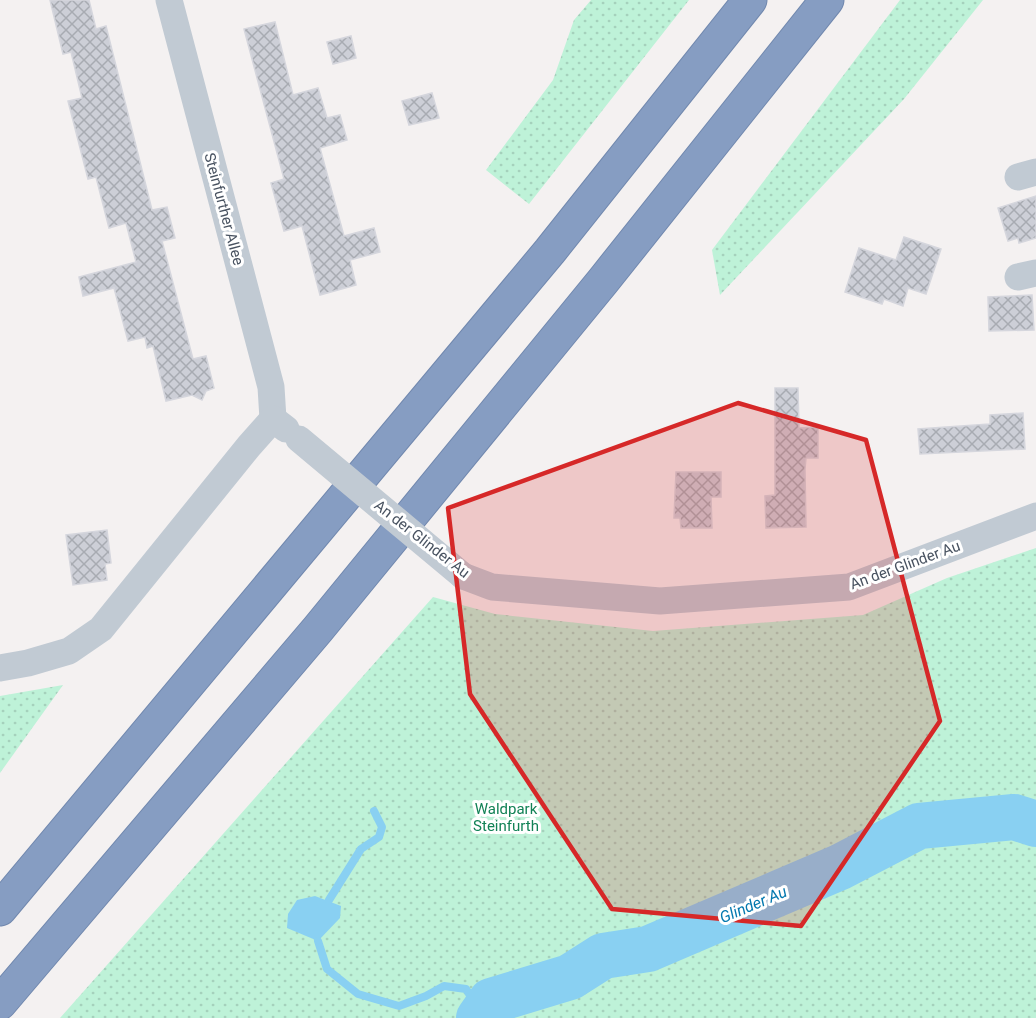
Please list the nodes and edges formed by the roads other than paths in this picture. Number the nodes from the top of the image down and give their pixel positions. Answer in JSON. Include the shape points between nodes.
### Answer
{"nodes":[{"id":1,"x":169,"y":0,"type":"edge"},
{"id":2,"x":750,"y":0,"type":"edge"},
{"id":3,"x":827,"y":0,"type":"edge"},
{"id":4,"x":273,"y":419,"type":"junction"},
{"id":5,"x":1036,"y":516,"type":"edge"},
{"id":6,"x":0,"y":668,"type":"edge"},
{"id":7,"x":0,"y":909,"type":"edge"},
{"id":8,"x":0,"y":1003,"type":"edge"}],
"edges":[{"from":1,"to":4,"type":"street","name":"Steinfurther Allee","via":[[271,387]]},
{"from":2,"to":7,"type":"highway","via":[[550,251]]},
{"from":3,"to":8,"type":"highway","via":[[318,629]]},
{"from":4,"to":5,"type":"street","name":"An der Glinder Au","bridge":true,"via":[[464,576],[492,587],[660,602],[849,587]]},
{"from":4,"to":6,"type":"street","via":[[102,629],[69,651]]}]}
